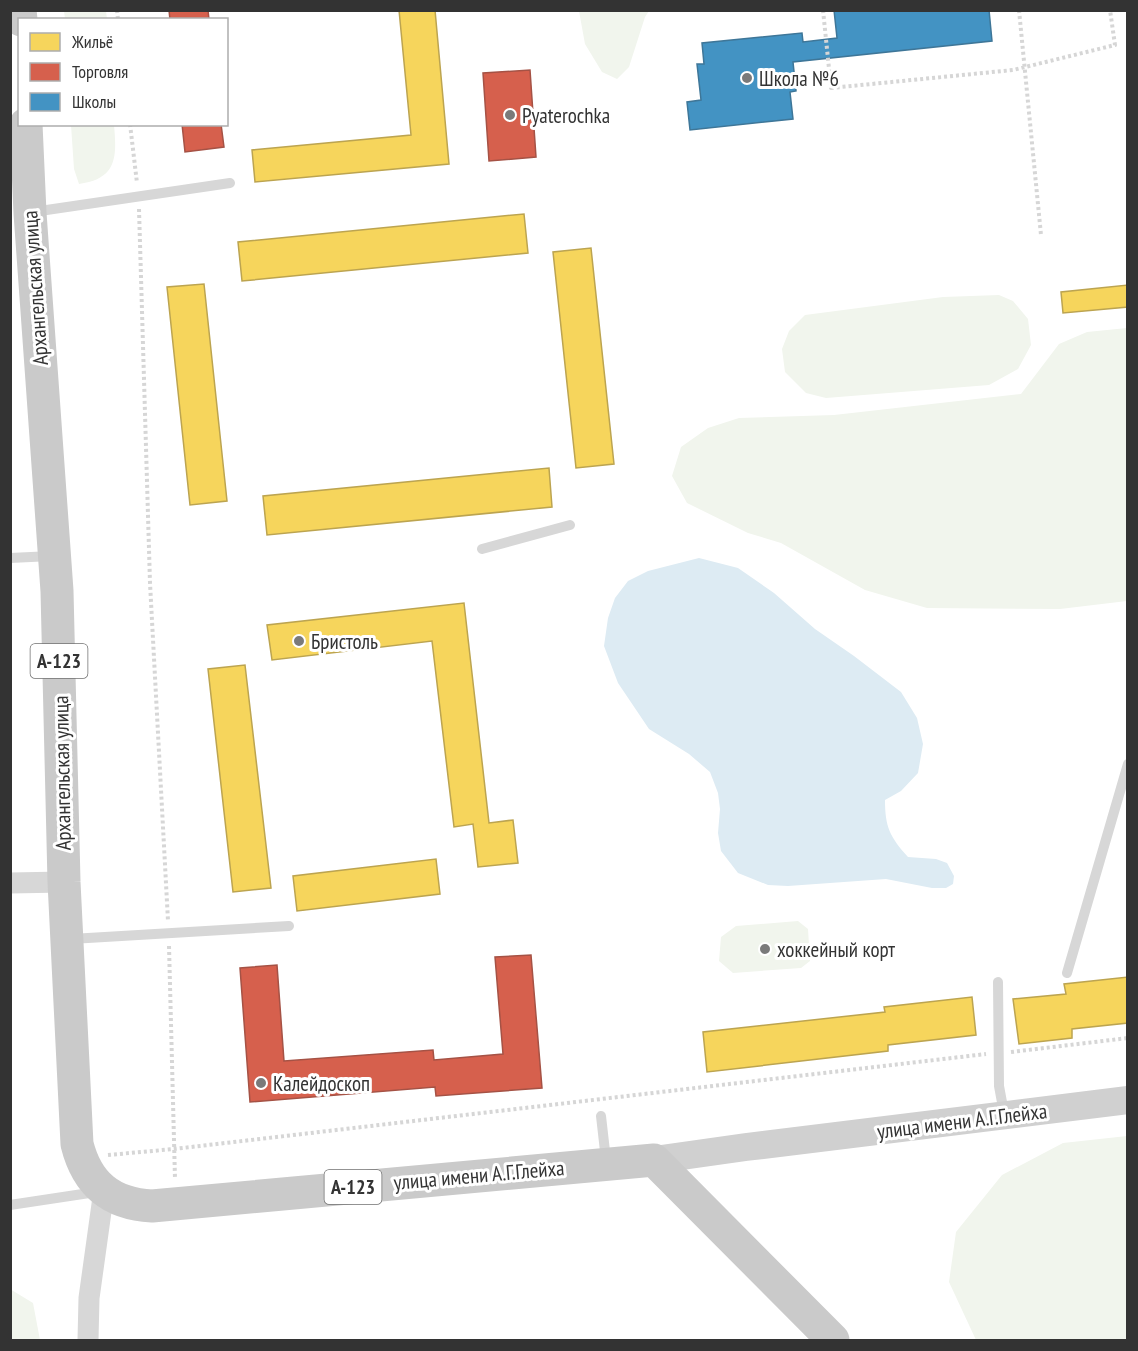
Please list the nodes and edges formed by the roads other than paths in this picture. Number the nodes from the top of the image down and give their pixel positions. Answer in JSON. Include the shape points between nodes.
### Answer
{"nodes":[{"id":1,"x":26,"y":126,"type":"edge"},
{"id":2,"x":230,"y":183,"type":"dead end"},
{"id":3,"x":30,"y":213,"type":"junction"},
{"id":4,"x":570,"y":525,"type":"dead end"},
{"id":5,"x":482,"y":549,"type":"dead end"},
{"id":6,"x":55,"y":555,"type":"junction"},
{"id":7,"x":10,"y":558,"type":"edge"},
{"id":8,"x":1128,"y":764,"type":"edge"},
{"id":9,"x":64,"y":882,"type":"junction"},
{"id":10,"x":10,"y":883,"type":"edge"},
{"id":11,"x":289,"y":926,"type":"dead end"},
{"id":12,"x":68,"y":939,"type":"junction"},
{"id":13,"x":1067,"y":973,"type":"dead end"},
{"id":14,"x":998,"y":982,"type":"dead end"},
{"id":15,"x":1128,"y":1100,"type":"edge"},
{"id":16,"x":601,"y":1116,"type":"dead end"},
{"id":17,"x":1005,"y":1116,"type":"junction"},
{"id":18,"x":654,"y":1160,"type":"junction"},
{"id":19,"x":606,"y":1164,"type":"junction"},
{"id":20,"x":104,"y":1190,"type":"junction"},
{"id":21,"x":10,"y":1205,"type":"edge"},
{"id":22,"x":88,"y":1341,"type":"edge"},
{"id":23,"x":833,"y":1341,"type":"edge"}],
"edges":[{"from":1,"to":3,"type":"main road","name":"Архангельская улица","number":"А-123"},
{"from":2,"to":3,"type":"lane"},
{"from":3,"to":6,"type":"main road","name":"Архангельская улица","number":"А-123"},
{"from":4,"to":5,"type":"lane"},
{"from":6,"to":7,"type":"lane"},
{"from":6,"to":9,"type":"main road","name":"Архангельская улица","number":"А-123"},
{"from":8,"to":13,"type":"lane"},
{"from":9,"to":10,"type":"street"},
{"from":9,"to":12,"type":"main road","name":"Архангельская улица","number":"А-123"},
{"from":11,"to":12,"type":"lane"},
{"from":12,"to":20,"type":"main road","name":"Архангельская улица","number":"А-123","via":[[78,1144],[87,1171]]},
{"from":14,"to":17,"type":"lane","via":[[999,1086]]},
{"from":15,"to":17,"type":"street","name":"улица имени А.Г.Глейха"},
{"from":16,"to":19,"type":"lane"},
{"from":17,"to":18,"type":"street","name":"улица имени А.Г.Глейха"},
{"from":18,"to":19,"type":"main road","name":"улица имени А.Г.Глейха"},
{"from":18,"to":23,"type":"main road"},
{"from":19,"to":20,"type":"main road","name":"улица имени А.Г.Глейха","number":"А-123","via":[[138,1205]]},
{"from":20,"to":21,"type":"lane"},
{"from":20,"to":22,"type":"street","via":[[89,1298]]}]}
